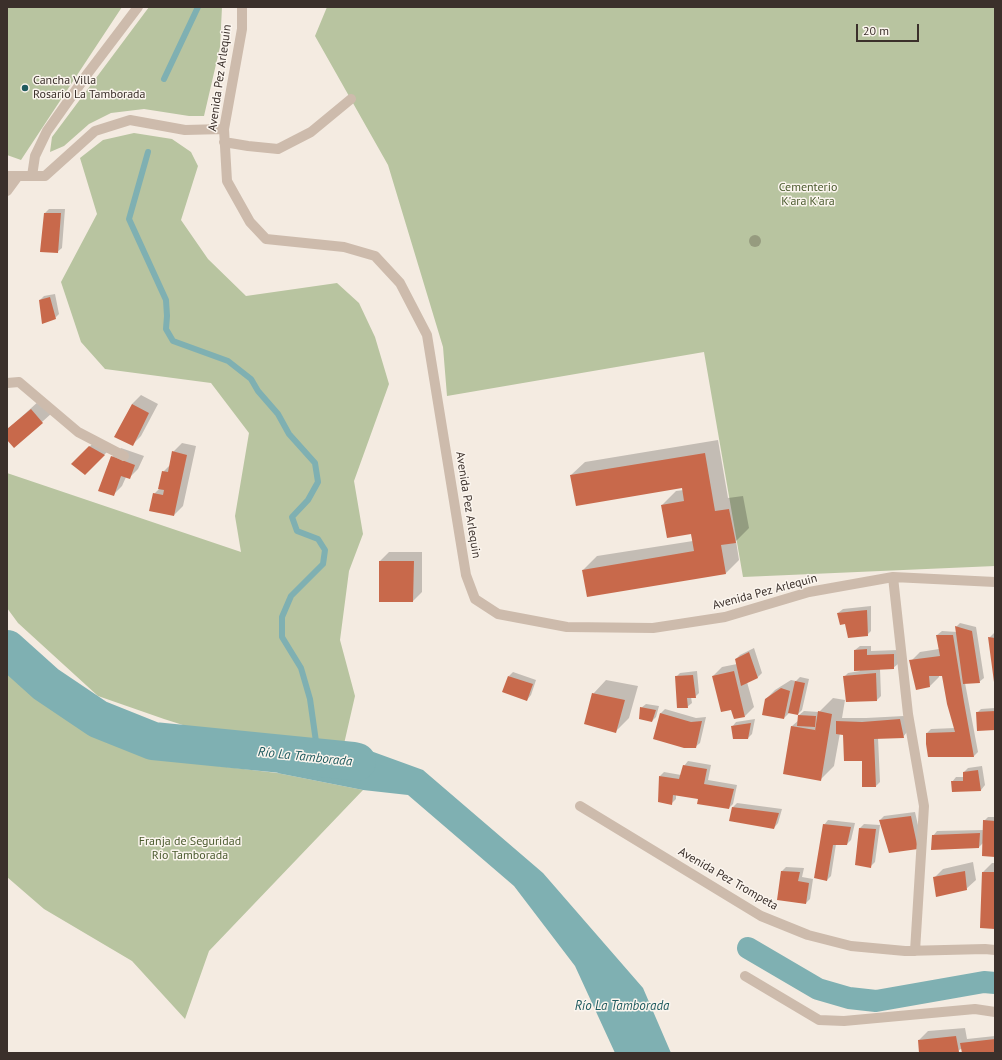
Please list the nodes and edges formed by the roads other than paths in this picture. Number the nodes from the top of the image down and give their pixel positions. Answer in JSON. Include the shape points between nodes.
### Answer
{"nodes":[{"id":1,"x":138,"y":7,"type":"edge"},
{"id":2,"x":242,"y":7,"type":"edge"},
{"id":3,"x":351,"y":99,"type":"dead end"},
{"id":4,"x":224,"y":129,"type":"junction"},
{"id":5,"x":224,"y":142,"type":"junction"},
{"id":6,"x":7,"y":176,"type":"edge"},
{"id":7,"x":18,"y":176,"type":"junction"},
{"id":8,"x":32,"y":176,"type":"junction"},
{"id":9,"x":7,"y":191,"type":"edge"},
{"id":10,"x":7,"y":383,"type":"edge"},
{"id":11,"x":124,"y":456,"type":"dead end"},
{"id":12,"x":893,"y":578,"type":"junction"},
{"id":13,"x":995,"y":582,"type":"edge"},
{"id":14,"x":580,"y":806,"type":"dead end"},
{"id":15,"x":995,"y":950,"type":"edge"},
{"id":16,"x":915,"y":951,"type":"junction"},
{"id":17,"x":745,"y":976,"type":"dead end"},
{"id":18,"x":995,"y":1012,"type":"edge"}],
"edges":[{"from":1,"to":8,"type":"street","via":[[47,131],[35,156]]},
{"from":2,"to":4,"type":"street","name":"Avenida Pez Arlequin","via":[[242,29]]},
{"from":3,"to":5,"type":"street","via":[[311,132],[278,149]]},
{"from":4,"to":5,"type":"street","name":"Avenida Pez Arlequin"},
{"from":4,"to":8,"type":"street","via":[[185,130],[130,120],[95,130],[46,176]]},
{"from":5,"to":12,"type":"street","name":"Avenida Pez Arlequin","via":[[227,181],[250,222],[266,239],[344,247],[375,256],[400,283],[427,336],[466,575],[475,599],[498,614],[567,627],[652,628],[725,618],[809,592]]},
{"from":6,"to":7,"type":"street"},
{"from":7,"to":8,"type":"street"},
{"from":7,"to":9,"type":"street"},
{"from":10,"to":11,"type":"street","via":[[18,382],[78,432]]},
{"from":12,"to":13,"type":"street","name":"Avenida Pez Arlequin"},
{"from":12,"to":16,"type":"street","via":[[908,714],[924,806]]},
{"from":14,"to":16,"type":"street","name":"Avenida Pez Trompeta","via":[[761,916],[808,935],[851,946]]},
{"from":15,"to":16,"type":"street","name":"Avenida Pez Trompeta"},
{"from":17,"to":18,"type":"street","via":[[819,1020],[844,1021],[975,1009]]}]}
